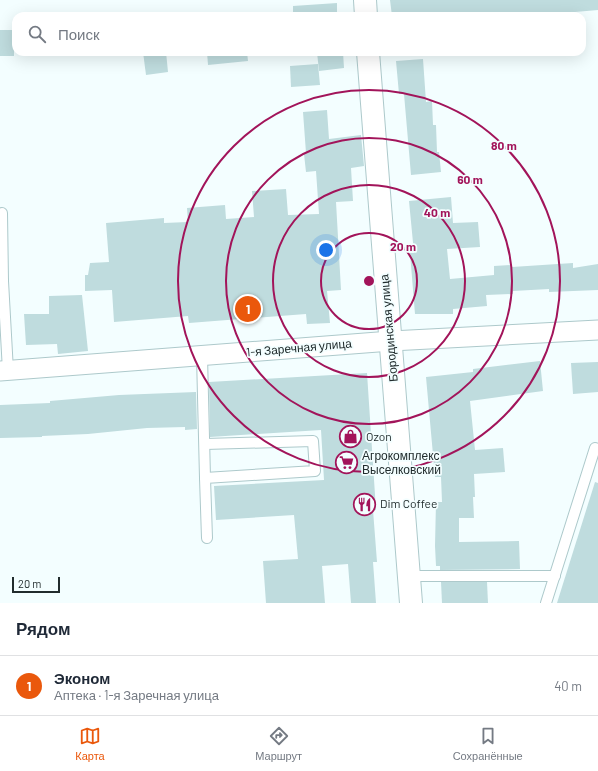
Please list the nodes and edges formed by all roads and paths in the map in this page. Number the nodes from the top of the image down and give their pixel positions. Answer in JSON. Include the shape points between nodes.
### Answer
{"nodes":[{"id":1,"x":364,"y":0,"type":"edge"},
{"id":2,"x":366,"y":12,"type":"edge"},
{"id":3,"x":368,"y":56,"type":"edge"},
{"id":4,"x":2,"y":213,"type":"dead end"},
{"id":5,"x":1,"y":281,"type":"edge"},
{"id":6,"x":598,"y":330,"type":"edge"},
{"id":7,"x":391,"y":341,"type":"junction"},
{"id":8,"x":202,"y":356,"type":"junction"},
{"id":9,"x":4,"y":371,"type":"edge"},
{"id":10,"x":205,"y":444,"type":"junction"},
{"id":11,"x":598,"y":449,"type":"edge"},
{"id":12,"x":205,"y":478,"type":"junction"},
{"id":13,"x":207,"y":538,"type":"dead end"},
{"id":14,"x":408,"y":576,"type":"junction"},
{"id":15,"x":555,"y":576,"type":"junction"},
{"id":16,"x":411,"y":603,"type":"edge"},
{"id":17,"x":546,"y":603,"type":"edge"}],
"edges":[{"from":1,"to":2,"type":"main road"},
{"from":3,"to":7,"type":"main road","name":"Бородинская улица"},
{"from":4,"to":5,"type":"lane"},
{"from":5,"to":9,"type":"lane"},
{"from":6,"to":7,"type":"street","name":"1-я Заречная улица"},
{"from":7,"to":8,"type":"street","name":"1-я Заречная улица"},
{"from":7,"to":14,"type":"main road","name":"Бородинская улица"},
{"from":8,"to":9,"type":"street","name":"1-я Заречная улица"},
{"from":8,"to":10,"type":"lane"},
{"from":10,"to":12,"type":"lane"},
{"from":10,"to":12,"type":"lane","via":[[313,441],[315,471]]},
{"from":11,"to":15,"type":"lane","via":[[595,448]]},
{"from":12,"to":13,"type":"lane"},
{"from":14,"to":15,"type":"lane"},
{"from":14,"to":16,"type":"main road","name":"Бородинская улица"},
{"from":15,"to":17,"type":"lane"}]}
